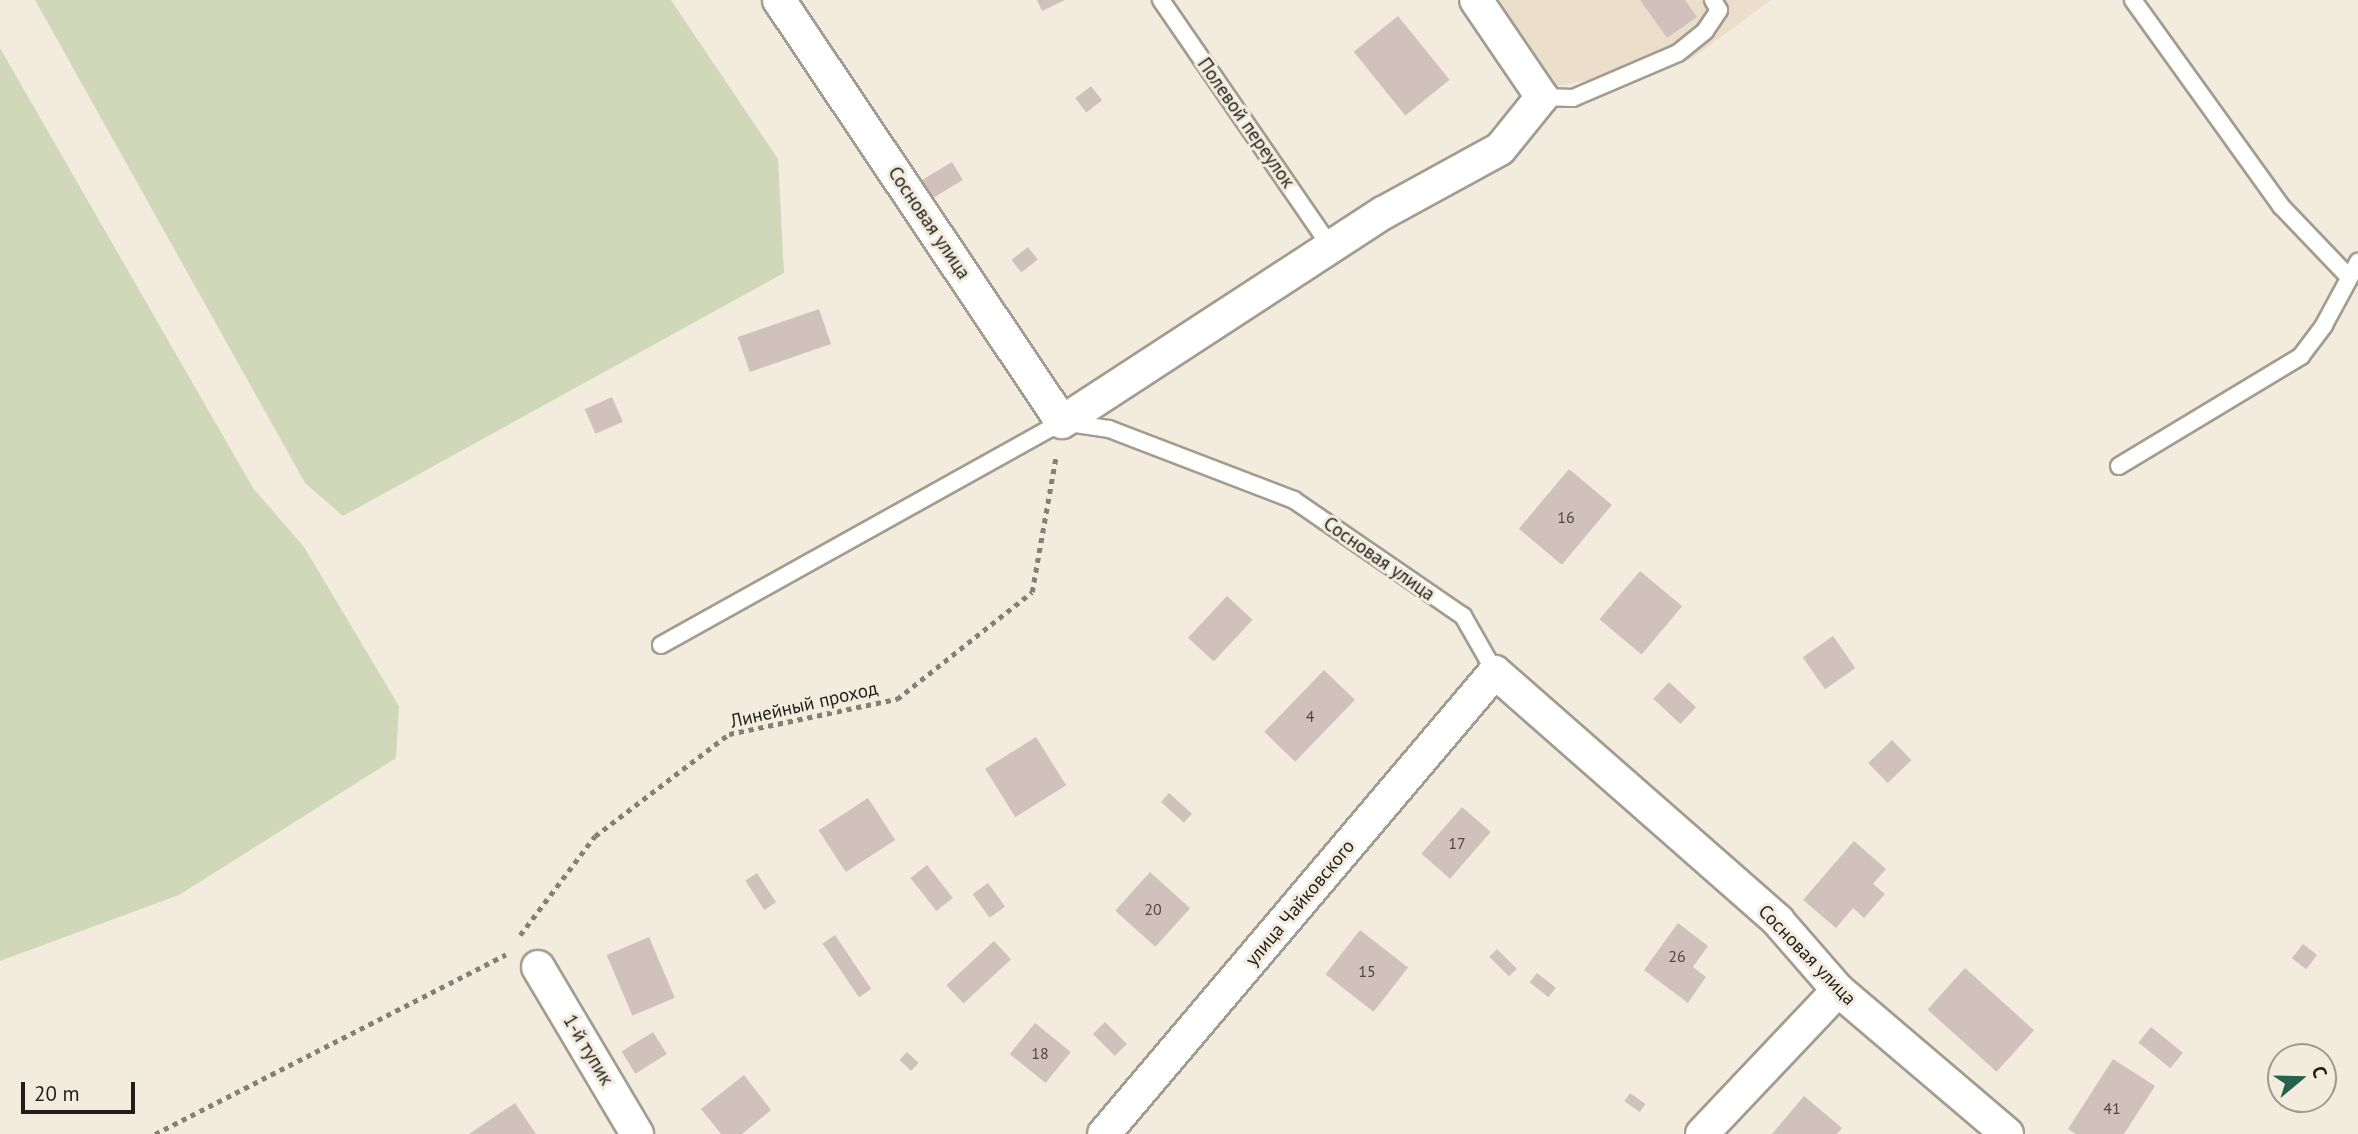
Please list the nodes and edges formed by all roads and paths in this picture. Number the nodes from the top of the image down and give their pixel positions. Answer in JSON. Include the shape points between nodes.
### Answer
{"nodes":[{"id":1,"x":779,"y":0,"type":"edge"},
{"id":2,"x":1161,"y":0,"type":"edge"},
{"id":3,"x":1476,"y":0,"type":"edge"},
{"id":4,"x":1713,"y":0,"type":"edge"},
{"id":5,"x":2133,"y":0,"type":"edge"},
{"id":6,"x":1542,"y":97,"type":"junction"},
{"id":7,"x":1331,"y":247,"type":"junction"},
{"id":8,"x":2353,"y":269,"type":"edge"},
{"id":9,"x":1062,"y":422,"type":"junction"},
{"id":10,"x":2119,"y":466,"type":"dead end"},
{"id":11,"x":661,"y":646,"type":"dead end"},
{"id":12,"x":1495,"y":672,"type":"junction"},
{"id":13,"x":507,"y":953,"type":"junction"},
{"id":14,"x":538,"y":967,"type":"joint"},
{"id":15,"x":1838,"y":990,"type":"junction"},
{"id":16,"x":155,"y":1134,"type":"edge"},
{"id":17,"x":637,"y":1134,"type":"edge"},
{"id":18,"x":1104,"y":1134,"type":"edge"},
{"id":19,"x":1702,"y":1134,"type":"edge"},
{"id":20,"x":2007,"y":1134,"type":"edge"}],
"edges":[{"from":1,"to":9,"type":"street","name":"Сосновая улица"},
{"from":2,"to":7,"type":"lane","name":"Полевой переулок"},
{"from":3,"to":6,"type":"street"},
{"from":4,"to":6,"type":"lane","via":[[1719,10],[1678,53],[1573,98]]},
{"from":5,"to":8,"type":"lane","via":[[2281,206]]},
{"from":6,"to":7,"type":"street","via":[[1500,149]]},
{"from":7,"to":9,"type":"street"},
{"from":8,"to":10,"type":"lane","via":[[2324,325],[2301,356]]},
{"from":9,"to":11,"type":"lane"},
{"from":9,"to":12,"type":"lane","name":"Сосновая улица","via":[[1109,429],[1294,500],[1463,616]]},
{"from":9,"to":13,"type":"path","name":"Линейный проход","via":[[1032,592],[897,699],[729,734],[595,836]]},
{"from":12,"to":15,"type":"street","name":"Сосновая улица","via":[[1778,921]]},
{"from":12,"to":18,"type":"street","name":"улица Чайковского"},
{"from":13,"to":14,"type":"path"},
{"from":13,"to":16,"type":"path"},
{"from":14,"to":17,"type":"street","name":"1-й тупик"},
{"from":15,"to":19,"type":"street"},
{"from":15,"to":20,"type":"street","name":"Сосновая улица"}]}
